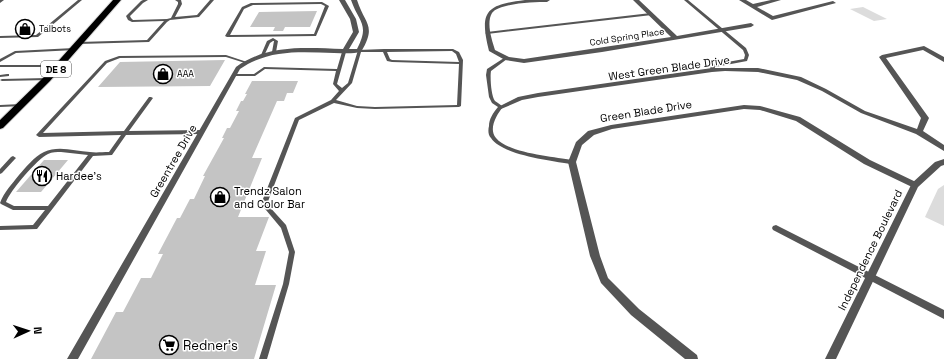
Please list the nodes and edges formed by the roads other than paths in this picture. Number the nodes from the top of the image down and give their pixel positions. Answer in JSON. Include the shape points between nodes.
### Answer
{"nodes":[{"id":1,"x":80,"y":0,"type":"edge"},
{"id":2,"x":117,"y":0,"type":"edge"},
{"id":3,"x":126,"y":0,"type":"edge"},
{"id":4,"x":146,"y":0,"type":"edge"},
{"id":5,"x":177,"y":0,"type":"edge"},
{"id":6,"x":212,"y":0,"type":"edge"},
{"id":7,"x":342,"y":0,"type":"edge"},
{"id":8,"x":354,"y":0,"type":"edge"},
{"id":9,"x":547,"y":0,"type":"edge"},
{"id":10,"x":636,"y":0,"type":"edge"},
{"id":11,"x":686,"y":0,"type":"edge"},
{"id":12,"x":742,"y":0,"type":"edge"},
{"id":13,"x":778,"y":0,"type":"edge"},
{"id":14,"x":827,"y":0,"type":"edge"},
{"id":15,"x":752,"y":6,"type":"junction"},
{"id":16,"x":109,"y":10,"type":"junction"},
{"id":17,"x":650,"y":14,"type":"junction"},
{"id":18,"x":170,"y":20,"type":"junction"},
{"id":19,"x":751,"y":25,"type":"dead end"},
{"id":20,"x":724,"y":30,"type":"junction"},
{"id":21,"x":488,"y":34,"type":"junction"},
{"id":22,"x":0,"y":37,"type":"edge"},
{"id":23,"x":274,"y":37,"type":"junction"},
{"id":24,"x":676,"y":38,"type":"junction"},
{"id":25,"x":77,"y":46,"type":"junction"},
{"id":26,"x":384,"y":50,"type":"junction"},
{"id":27,"x":359,"y":51,"type":"junction"},
{"id":28,"x":274,"y":52,"type":"junction"},
{"id":29,"x":344,"y":52,"type":"junction"},
{"id":30,"x":263,"y":55,"type":"junction"},
{"id":31,"x":505,"y":59,"type":"junction"},
{"id":32,"x":944,"y":60,"type":"edge"},
{"id":33,"x":0,"y":61,"type":"edge"},
{"id":34,"x":245,"y":62,"type":"junction"},
{"id":35,"x":461,"y":63,"type":"junction"},
{"id":36,"x":0,"y":66,"type":"edge"},
{"id":37,"x":59,"y":66,"type":"junction"},
{"id":38,"x":339,"y":70,"type":"junction"},
{"id":39,"x":712,"y":70,"type":"junction"},
{"id":40,"x":234,"y":75,"type":"junction"},
{"id":41,"x":1,"y":79,"type":"edge"},
{"id":42,"x":47,"y":79,"type":"junction"},
{"id":43,"x":342,"y":91,"type":"junction"},
{"id":44,"x":151,"y":98,"type":"dead end"},
{"id":45,"x":333,"y":101,"type":"junction"},
{"id":46,"x":21,"y":105,"type":"junction"},
{"id":47,"x":0,"y":106,"type":"edge"},
{"id":48,"x":501,"y":107,"type":"junction"},
{"id":49,"x":0,"y":126,"type":"edge"},
{"id":50,"x":202,"y":132,"type":"junction"},
{"id":51,"x":919,"y":132,"type":"junction"},
{"id":52,"x":125,"y":134,"type":"junction"},
{"id":53,"x":944,"y":150,"type":"edge"},
{"id":54,"x":92,"y":154,"type":"junction"},
{"id":55,"x":13,"y":158,"type":"dead end"},
{"id":56,"x":572,"y":162,"type":"junction"},
{"id":57,"x":944,"y":162,"type":"edge"},
{"id":58,"x":0,"y":172,"type":"edge"},
{"id":59,"x":915,"y":185,"type":"junction"},
{"id":60,"x":2,"y":197,"type":"edge"},
{"id":61,"x":50,"y":208,"type":"junction"},
{"id":62,"x":0,"y":228,"type":"edge"},
{"id":63,"x":776,"y":228,"type":"dead end"},
{"id":64,"x":871,"y":276,"type":"junction"},
{"id":65,"x":944,"y":315,"type":"edge"},
{"id":66,"x":72,"y":359,"type":"edge"},
{"id":67,"x":263,"y":359,"type":"edge"},
{"id":68,"x":693,"y":359,"type":"edge"},
{"id":69,"x":830,"y":359,"type":"edge"}],
"edges":[{"from":1,"to":22,"type":"lane","via":[[37,36]]},
{"from":2,"to":16,"type":"highway","number":"DE 8"},
{"from":3,"to":16,"type":"highway"},
{"from":4,"to":18,"type":"lane","via":[[128,16],[129,19]]},
{"from":5,"to":18,"type":"lane","via":[[180,4]]},
{"from":6,"to":18,"type":"lane","via":[[198,16]]},
{"from":7,"to":29,"type":"street","via":[[355,23],[356,32]]},
{"from":8,"to":27,"type":"street","via":[[368,31]]},
{"from":9,"to":21,"type":"street","via":[[502,5],[488,15]]},
{"from":10,"to":17,"type":"street"},
{"from":11,"to":20,"type":"lane"},
{"from":12,"to":15,"type":"street"},
{"from":13,"to":15,"type":"street"},
{"from":14,"to":15,"type":"street","via":[[832,3],[772,18]]},
{"from":16,"to":25,"type":"highway","number":"DE 8"},
{"from":17,"to":21,"type":"lane"},
{"from":17,"to":24,"type":"street"},
{"from":18,"to":25,"type":"lane","via":[[148,41]]},
{"from":19,"to":20,"type":"street","name":"Cold Spring Place"},
{"from":20,"to":24,"type":"street","name":"Cold Spring Place"},
{"from":20,"to":39,"type":"lane","via":[[746,49],[746,60],[713,66]]},
{"from":21,"to":31,"type":"street","via":[[492,51]]},
{"from":23,"to":23,"type":"lane","via":[[316,35],[327,6],[322,3],[252,4],[243,8],[227,36]]},
{"from":23,"to":28,"type":"lane"},
{"from":23,"to":30,"type":"lane","via":[[268,42]]},
{"from":24,"to":31,"type":"street","name":"Cold Spring Place","via":[[524,61]]},
{"from":25,"to":33,"type":"lane","via":[[15,52]]},
{"from":25,"to":37,"type":"highway","number":"DE 8"},
{"from":26,"to":27,"type":"lane"},
{"from":26,"to":35,"type":"lane","via":[[388,60],[392,61]]},
{"from":26,"to":35,"type":"lane","via":[[453,50],[458,53]]},
{"from":27,"to":29,"type":"street","name":"Greentree Drive"},
{"from":27,"to":43,"type":"lane","via":[[350,83]]},
{"from":28,"to":29,"type":"street","name":"Greentree Drive"},
{"from":28,"to":30,"type":"street","name":"Greentree Drive"},
{"from":29,"to":38,"type":"lane"},
{"from":30,"to":34,"type":"street","name":"Greentree Drive"},
{"from":31,"to":48,"type":"lane","via":[[489,70],[488,75],[494,102]]},
{"from":32,"to":51,"type":"street","via":[[924,48],[882,57],[924,118]]},
{"from":34,"to":40,"type":"street","name":"Greentree Drive"},
{"from":34,"to":52,"type":"lane","via":[[226,56],[119,57],[106,62],[39,135]]},
{"from":35,"to":45,"type":"lane","via":[[459,106],[375,108]]},
{"from":36,"to":37,"type":"lane"},
{"from":37,"to":42,"type":"highway","number":"DE 8"},
{"from":38,"to":40,"type":"lane","via":[[264,68],[255,75]]},
{"from":38,"to":43,"type":"lane","via":[[335,84]]},
{"from":39,"to":48,"type":"street","name":"West Green Blade Drive","via":[[520,98]]},
{"from":39,"to":51,"type":"street","name":"West Green Blade Drive","via":[[758,70],[799,78],[863,112]]},
{"from":40,"to":50,"type":"street","name":"Greentree Drive"},
{"from":41,"to":42,"type":"lane"},
{"from":42,"to":46,"type":"highway","number":"DE 8"},
{"from":43,"to":45,"type":"lane"},
{"from":44,"to":52,"type":"lane"},
{"from":45,"to":67,"type":"lane","via":[[298,119],[264,204],[284,227],[292,252],[286,284]]},
{"from":46,"to":47,"type":"lane"},
{"from":46,"to":49,"type":"highway","number":"DE 8"},
{"from":48,"to":56,"type":"lane","via":[[491,123],[492,136],[495,140],[515,152]]},
{"from":50,"to":52,"type":"lane"},
{"from":50,"to":66,"type":"street","name":"Greentree Drive"},
{"from":51,"to":53,"type":"street","name":"West Green Blade Drive"},
{"from":52,"to":54,"type":"lane","via":[[110,154]]},
{"from":54,"to":60,"type":"lane","via":[[66,151],[51,151],[44,154]]},
{"from":54,"to":61,"type":"lane"},
{"from":55,"to":58,"type":"lane"},
{"from":56,"to":59,"type":"street","name":"Green Blade Drive","via":[[579,144],[591,133],[600,130],[744,107],[760,108],[798,119],[867,162]]},
{"from":56,"to":68,"type":"street","via":[[595,256],[604,280],[635,312]]},
{"from":57,"to":59,"type":"street","name":"Independence Boulevard","via":[[938,164]]},
{"from":59,"to":64,"type":"street","name":"Independence Boulevard"},
{"from":60,"to":61,"type":"lane","via":[[3,203],[12,208]]},
{"from":61,"to":62,"type":"lane","via":[[35,227]]},
{"from":63,"to":64,"type":"street"},
{"from":64,"to":65,"type":"street"},
{"from":64,"to":69,"type":"street","name":"Independence Boulevard"}]}
